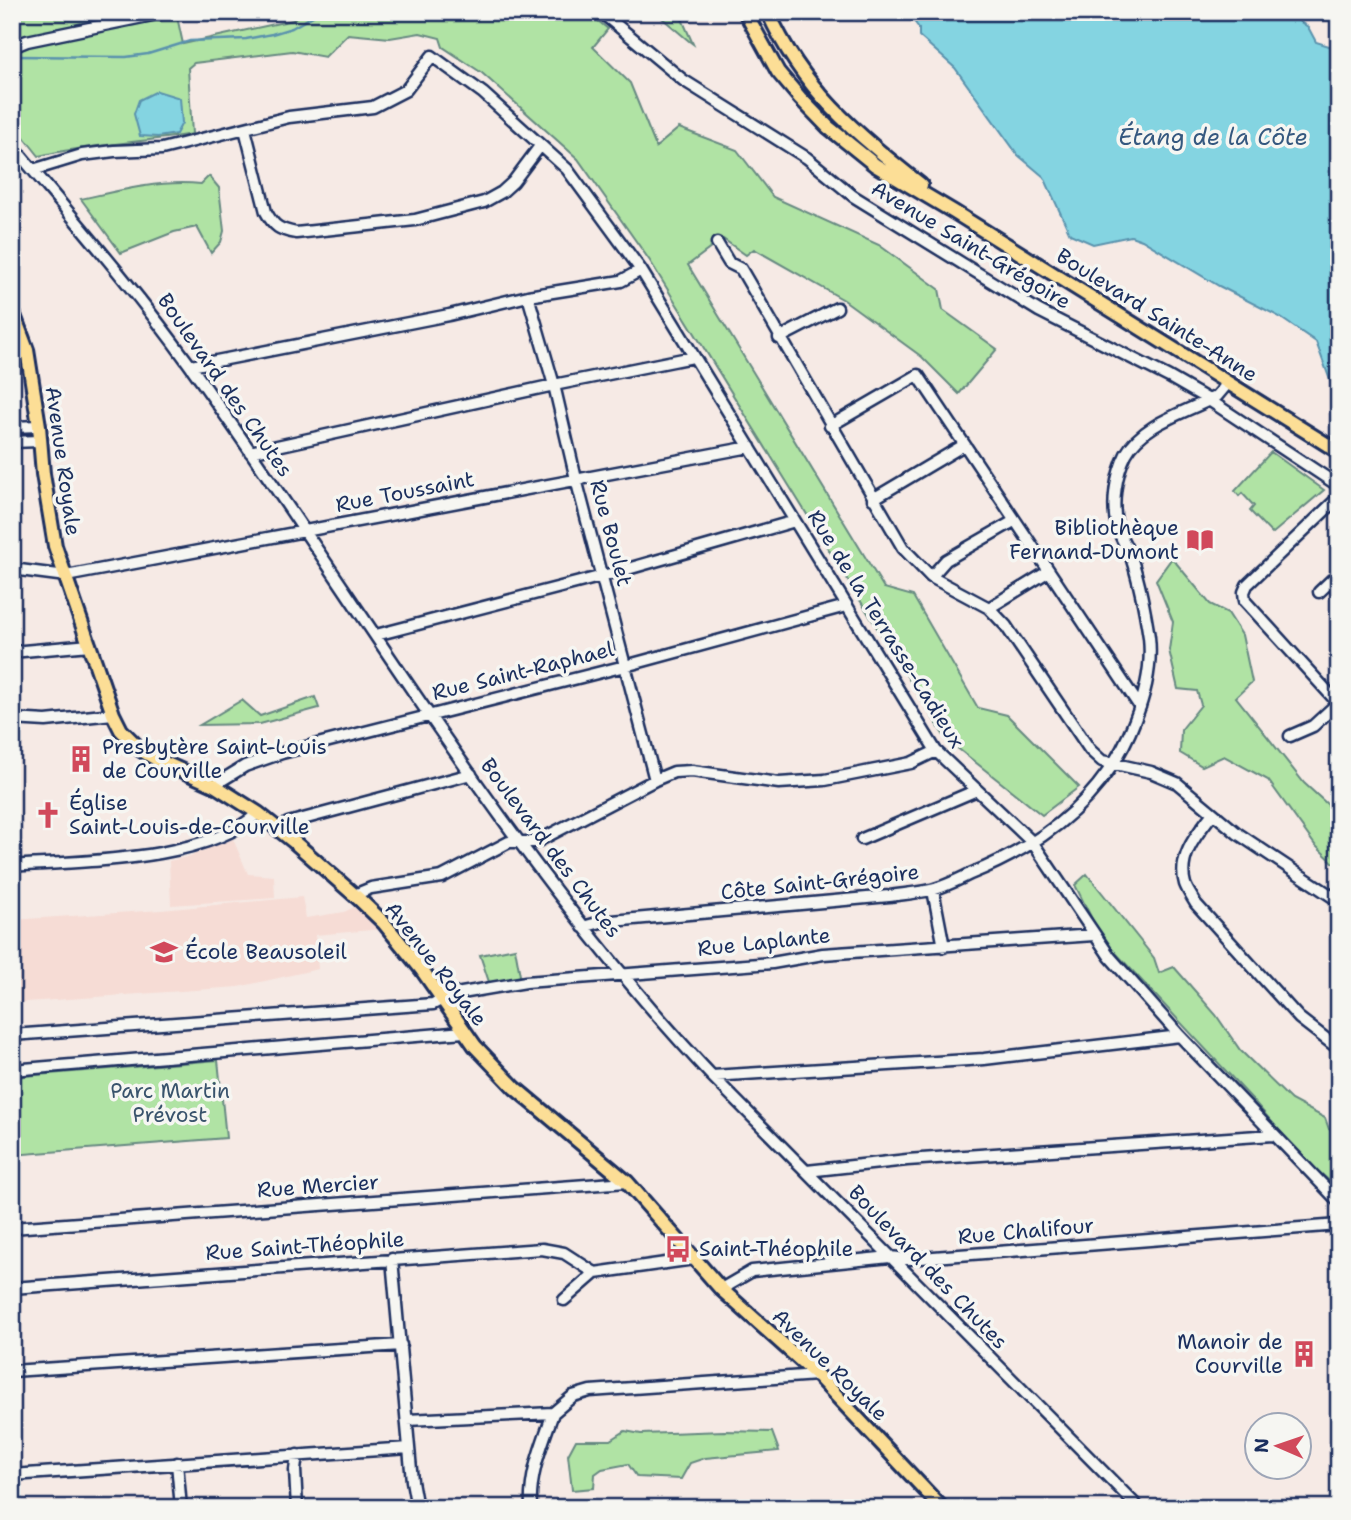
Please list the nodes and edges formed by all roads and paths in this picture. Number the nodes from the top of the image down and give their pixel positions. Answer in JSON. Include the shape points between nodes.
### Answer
{"nodes":[{"id":1,"x":167,"y":12,"type":"edge"},
{"id":2,"x":601,"y":12,"type":"edge"},
{"id":3,"x":745,"y":12,"type":"edge"},
{"id":4,"x":768,"y":12,"type":"edge"},
{"id":5,"x":12,"y":47,"type":"edge"},
{"id":6,"x":245,"y":129,"type":"junction"},
{"id":7,"x":12,"y":145,"type":"edge"},
{"id":8,"x":540,"y":146,"type":"junction"},
{"id":9,"x":33,"y":170,"type":"junction"},
{"id":10,"x":954,"y":212,"type":"junction"},
{"id":11,"x":716,"y":243,"type":"dead end"},
{"id":12,"x":642,"y":270,"type":"junction"},
{"id":13,"x":528,"y":296,"type":"junction"},
{"id":14,"x":836,"y":308,"type":"dead end"},
{"id":15,"x":12,"y":310,"type":"edge"},
{"id":16,"x":779,"y":338,"type":"junction"},
{"id":17,"x":693,"y":357,"type":"junction"},
{"id":18,"x":191,"y":366,"type":"junction"},
{"id":19,"x":1228,"y":383,"type":"junction"},
{"id":20,"x":554,"y":385,"type":"junction"},
{"id":21,"x":1209,"y":400,"type":"junction"},
{"id":22,"x":39,"y":426,"type":"junction"},
{"id":23,"x":830,"y":426,"type":"junction"},
{"id":24,"x":12,"y":427,"type":"edge"},
{"id":25,"x":40,"y":440,"type":"junction"},
{"id":26,"x":12,"y":442,"type":"edge"},
{"id":27,"x":964,"y":445,"type":"junction"},
{"id":28,"x":750,"y":447,"type":"junction"},
{"id":29,"x":250,"y":452,"type":"junction"},
{"id":30,"x":1339,"y":452,"type":"edge"},
{"id":31,"x":576,"y":479,"type":"junction"},
{"id":32,"x":1339,"y":486,"type":"edge"},
{"id":33,"x":1339,"y":497,"type":"edge"},
{"id":34,"x":873,"y":499,"type":"junction"},
{"id":35,"x":795,"y":521,"type":"junction"},
{"id":36,"x":1014,"y":521,"type":"junction"},
{"id":37,"x":304,"y":532,"type":"junction"},
{"id":38,"x":12,"y":569,"type":"edge"},
{"id":39,"x":1049,"y":570,"type":"junction"},
{"id":40,"x":1339,"y":573,"type":"edge"},
{"id":41,"x":66,"y":576,"type":"junction"},
{"id":42,"x":603,"y":576,"type":"junction"},
{"id":43,"x":930,"y":577,"type":"junction"},
{"id":44,"x":1319,"y":592,"type":"dead end"},
{"id":45,"x":846,"y":606,"type":"junction"},
{"id":46,"x":989,"y":608,"type":"junction"},
{"id":47,"x":376,"y":635,"type":"junction"},
{"id":48,"x":90,"y":645,"type":"junction"},
{"id":49,"x":12,"y":652,"type":"edge"},
{"id":50,"x":625,"y":666,"type":"junction"},
{"id":51,"x":1338,"y":702,"type":"edge"},
{"id":52,"x":1140,"y":706,"type":"junction"},
{"id":53,"x":113,"y":714,"type":"junction"},
{"id":54,"x":430,"y":714,"type":"junction"},
{"id":55,"x":12,"y":719,"type":"edge"},
{"id":56,"x":1290,"y":736,"type":"dead end"},
{"id":57,"x":936,"y":751,"type":"junction"},
{"id":58,"x":1114,"y":764,"type":"junction"},
{"id":59,"x":471,"y":774,"type":"junction"},
{"id":60,"x":655,"y":780,"type":"junction"},
{"id":61,"x":214,"y":785,"type":"junction"},
{"id":62,"x":977,"y":790,"type":"junction"},
{"id":63,"x":258,"y":813,"type":"junction"},
{"id":64,"x":1213,"y":813,"type":"junction"},
{"id":65,"x":279,"y":829,"type":"junction"},
{"id":66,"x":862,"y":839,"type":"dead end"},
{"id":67,"x":519,"y":842,"type":"junction"},
{"id":68,"x":1033,"y":843,"type":"junction"},
{"id":69,"x":12,"y":866,"type":"edge"},
{"id":70,"x":933,"y":890,"type":"junction"},
{"id":71,"x":354,"y":895,"type":"junction"},
{"id":72,"x":1339,"y":901,"type":"edge"},
{"id":73,"x":583,"y":927,"type":"junction"},
{"id":74,"x":1094,"y":935,"type":"junction"},
{"id":75,"x":944,"y":947,"type":"junction"},
{"id":76,"x":622,"y":974,"type":"junction"},
{"id":77,"x":441,"y":1000,"type":"junction"},
{"id":78,"x":464,"y":1032,"type":"junction"},
{"id":79,"x":12,"y":1035,"type":"edge"},
{"id":80,"x":1180,"y":1036,"type":"junction"},
{"id":81,"x":1339,"y":1049,"type":"edge"},
{"id":82,"x":12,"y":1070,"type":"edge"},
{"id":83,"x":712,"y":1076,"type":"junction"},
{"id":84,"x":1273,"y":1135,"type":"junction"},
{"id":85,"x":807,"y":1171,"type":"junction"},
{"id":86,"x":627,"y":1182,"type":"junction"},
{"id":87,"x":1339,"y":1202,"type":"edge"},
{"id":88,"x":1339,"y":1225,"type":"edge"},
{"id":89,"x":12,"y":1228,"type":"edge"},
{"id":90,"x":890,"y":1257,"type":"junction"},
{"id":91,"x":392,"y":1259,"type":"junction"},
{"id":92,"x":694,"y":1259,"type":"junction"},
{"id":93,"x":595,"y":1273,"type":"junction"},
{"id":94,"x":12,"y":1288,"type":"edge"},
{"id":95,"x":721,"y":1289,"type":"junction"},
{"id":96,"x":564,"y":1300,"type":"dead end"},
{"id":97,"x":401,"y":1345,"type":"junction"},
{"id":98,"x":12,"y":1371,"type":"edge"},
{"id":99,"x":817,"y":1375,"type":"junction"},
{"id":100,"x":552,"y":1413,"type":"junction"},
{"id":101,"x":407,"y":1420,"type":"junction"},
{"id":102,"x":409,"y":1448,"type":"junction"},
{"id":103,"x":297,"y":1455,"type":"junction"},
{"id":104,"x":177,"y":1463,"type":"junction"},
{"id":105,"x":12,"y":1475,"type":"edge"},
{"id":106,"x":181,"y":1508,"type":"edge"},
{"id":107,"x":297,"y":1508,"type":"edge"},
{"id":108,"x":417,"y":1508,"type":"edge"},
{"id":109,"x":531,"y":1508,"type":"edge"},
{"id":110,"x":942,"y":1508,"type":"edge"},
{"id":111,"x":1139,"y":1508,"type":"edge"}],
"edges":[{"from":1,"to":5,"type":"street"},
{"from":2,"to":21,"type":"street","name":"Avenue Saint-Grégoire","via":[[683,80],[807,158],[853,196],[1039,310]]},
{"from":3,"to":10,"type":"main road","name":"Boulevard Sainte-Anne","via":[[778,72],[828,127],[875,165]]},
{"from":4,"to":10,"type":"main road","name":"Boulevard Sainte-Anne","via":[[791,56],[839,117]]},
{"from":6,"to":8,"type":"street","name":"Rue de la Terrasse-Cadieux","via":[[289,117],[373,107],[407,90],[432,56],[483,93]]},
{"from":6,"to":8,"type":"street","via":[[266,212],[281,231],[296,233],[415,220],[484,202],[513,182]]},
{"from":6,"to":9,"type":"street","via":[[162,149],[82,155]]},
{"from":7,"to":9,"type":"street","name":"Boulevard des Chutes"},
{"from":8,"to":12,"type":"street","name":"Rue de la Terrasse-Cadieux","via":[[567,169]]},
{"from":9,"to":18,"type":"street","name":"Boulevard des Chutes"},
{"from":10,"to":19,"type":"main road","name":"Boulevard Sainte-Anne"},
{"from":11,"to":16,"type":"street","via":[[729,264],[741,269]]},
{"from":12,"to":13,"type":"street","via":[[621,281]]},
{"from":12,"to":17,"type":"street","name":"Rue de la Terrasse-Cadieux"},
{"from":13,"to":18,"type":"street"},
{"from":13,"to":20,"type":"street","name":"Rue Boulet"},
{"from":14,"to":16,"type":"street"},
{"from":15,"to":22,"type":"main road","name":"Avenue Royale","via":[[27,350]]},
{"from":16,"to":23,"type":"street"},
{"from":17,"to":20,"type":"street"},
{"from":17,"to":28,"type":"street","name":"Rue de la Terrasse-Cadieux"},
{"from":18,"to":29,"type":"street","name":"Boulevard des Chutes"},
{"from":19,"to":21,"type":"street","name":"Côte Saint-Grégoire"},
{"from":19,"to":30,"type":"main road","name":"Boulevard Sainte-Anne"},
{"from":20,"to":29,"type":"street"},
{"from":20,"to":31,"type":"street","name":"Rue Boulet"},
{"from":21,"to":32,"type":"street","name":"Avenue Saint-Grégoire"},
{"from":21,"to":52,"type":"street","name":"Côte Saint-Grégoire","via":[[1147,430],[1127,453],[1115,486],[1116,525],[1131,558],[1149,641],[1148,676]]},
{"from":22,"to":24,"type":"street"},
{"from":22,"to":25,"type":"main road","name":"Avenue Royale"},
{"from":23,"to":27,"type":"street","via":[[918,374]]},
{"from":23,"to":34,"type":"street"},
{"from":25,"to":26,"type":"street"},
{"from":25,"to":41,"type":"main road","name":"Avenue Royale","via":[[55,546]]},
{"from":27,"to":34,"type":"street"},
{"from":27,"to":36,"type":"street"},
{"from":28,"to":31,"type":"street","name":"Rue Toussaint"},
{"from":28,"to":35,"type":"street","name":"Rue de la Terrasse-Cadieux"},
{"from":29,"to":37,"type":"street","name":"Boulevard des Chutes"},
{"from":31,"to":37,"type":"street","name":"Rue Toussaint"},
{"from":31,"to":42,"type":"street","name":"Rue Boulet"},
{"from":33,"to":51,"type":"street","via":[[1244,592],[1245,601]]},
{"from":34,"to":43,"type":"street","via":[[903,548]]},
{"from":35,"to":42,"type":"street"},
{"from":35,"to":45,"type":"street","name":"Rue de la Terrasse-Cadieux"},
{"from":36,"to":39,"type":"street"},
{"from":36,"to":43,"type":"street","via":[[946,560]]},
{"from":37,"to":41,"type":"street","name":"Rue Toussaint"},
{"from":37,"to":47,"type":"street","name":"Boulevard des Chutes"},
{"from":38,"to":41,"type":"street","name":"Rue Toussaint"},
{"from":39,"to":46,"type":"street"},
{"from":39,"to":52,"type":"street"},
{"from":40,"to":44,"type":"street"},
{"from":41,"to":48,"type":"main road","name":"Avenue Royale"},
{"from":42,"to":47,"type":"street"},
{"from":42,"to":50,"type":"street","name":"Rue Boulet"},
{"from":43,"to":46,"type":"street"},
{"from":45,"to":50,"type":"street","name":"Rue Saint-Raphael"},
{"from":45,"to":57,"type":"street","name":"Rue de la Terrasse-Cadieux"},
{"from":46,"to":58,"type":"street","via":[[1090,750]]},
{"from":47,"to":54,"type":"street","name":"Boulevard des Chutes"},
{"from":48,"to":49,"type":"street"},
{"from":48,"to":53,"type":"main road","name":"Avenue Royale"},
{"from":50,"to":54,"type":"street","name":"Rue Saint-Raphael"},
{"from":50,"to":60,"type":"street","name":"Rue Boulet"},
{"from":51,"to":56,"type":"street","via":[[1313,726]]},
{"from":52,"to":58,"type":"street","name":"Côte Saint-Grégoire"},
{"from":53,"to":55,"type":"street","via":[[46,721]]},
{"from":53,"to":61,"type":"main road","name":"Avenue Royale","via":[[121,730],[141,750]]},
{"from":54,"to":59,"type":"street","name":"Boulevard des Chutes"},
{"from":54,"to":61,"type":"street","name":"Rue Saint-Raphael","via":[[282,753],[245,766]]},
{"from":57,"to":60,"type":"street","via":[[911,763],[825,780],[779,783],[692,771]]},
{"from":57,"to":62,"type":"street","name":"Rue de la Terrasse-Cadieux"},
{"from":58,"to":64,"type":"street","via":[[1163,776]]},
{"from":58,"to":68,"type":"street","name":"Côte Saint-Grégoire","via":[[1086,801]]},
{"from":59,"to":65,"type":"street"},
{"from":59,"to":67,"type":"street","name":"Boulevard des Chutes"},
{"from":60,"to":67,"type":"street","via":[[536,842]]},
{"from":61,"to":63,"type":"main road","name":"Avenue Royale"},
{"from":62,"to":66,"type":"street"},
{"from":62,"to":68,"type":"street","name":"Rue de la Terrasse-Cadieux"},
{"from":63,"to":65,"type":"main road","name":"Avenue Royale"},
{"from":63,"to":69,"type":"street","via":[[230,830],[172,852]]},
{"from":64,"to":72,"type":"street"},
{"from":64,"to":81,"type":"street","via":[[1191,842],[1184,864],[1185,883],[1196,904],[1299,1018]]},
{"from":65,"to":71,"type":"main road","name":"Avenue Royale"},
{"from":67,"to":71,"type":"street","via":[[509,842],[442,877]]},
{"from":67,"to":73,"type":"street","name":"Boulevard des Chutes"},
{"from":68,"to":70,"type":"street","name":"Côte Saint-Grégoire"},
{"from":68,"to":74,"type":"street","name":"Rue de la Terrasse-Cadieux"},
{"from":70,"to":73,"type":"street","name":"Côte Saint-Grégoire"},
{"from":70,"to":75,"type":"street"},
{"from":71,"to":77,"type":"main road","name":"Avenue Royale","via":[[392,932]]},
{"from":73,"to":76,"type":"street","name":"Boulevard des Chutes"},
{"from":74,"to":75,"type":"street","name":"Rue Laplante"},
{"from":74,"to":80,"type":"street","name":"Rue de la Terrasse-Cadieux"},
{"from":75,"to":76,"type":"street","name":"Rue Laplante"},
{"from":76,"to":77,"type":"street","name":"Rue Laplante","via":[[526,982]]},
{"from":76,"to":83,"type":"street","name":"Boulevard des Chutes"},
{"from":77,"to":78,"type":"main road","name":"Avenue Royale"},
{"from":77,"to":79,"type":"street","name":"Rue Laplante"},
{"from":78,"to":82,"type":"street"},
{"from":78,"to":86,"type":"main road","name":"Avenue Royale","via":[[515,1088]]},
{"from":80,"to":83,"type":"street","via":[[984,1059]]},
{"from":80,"to":84,"type":"street","name":"Rue de la Terrasse-Cadieux"},
{"from":83,"to":85,"type":"street","name":"Boulevard des Chutes"},
{"from":84,"to":85,"type":"street"},
{"from":84,"to":87,"type":"street","name":"Rue de la Terrasse-Cadieux"},
{"from":85,"to":90,"type":"street","name":"Boulevard des Chutes"},
{"from":86,"to":89,"type":"street","name":"Rue Mercier"},
{"from":86,"to":92,"type":"main road","name":"Avenue Royale"},
{"from":88,"to":90,"type":"street","name":"Rue Chalifour"},
{"from":90,"to":95,"type":"street","name":"Rue Chalifour","via":[[752,1271]]},
{"from":90,"to":111,"type":"street","name":"Boulevard des Chutes"},
{"from":91,"to":93,"type":"street","name":"Rue Saint-Théophile","via":[[542,1249],[564,1253]]},
{"from":91,"to":94,"type":"street","name":"Rue Saint-Théophile"},
{"from":91,"to":97,"type":"street"},
{"from":92,"to":93,"type":"street"},
{"from":92,"to":95,"type":"main road","name":"Avenue Royale"},
{"from":93,"to":96,"type":"street"},
{"from":95,"to":99,"type":"main road","name":"Avenue Royale"},
{"from":97,"to":98,"type":"street"},
{"from":97,"to":101,"type":"street"},
{"from":99,"to":100,"type":"street","via":[[590,1391],[573,1396]]},
{"from":99,"to":110,"type":"main road","name":"Avenue Royale"},
{"from":100,"to":101,"type":"street"},
{"from":100,"to":109,"type":"street","via":[[534,1466]]},
{"from":101,"to":102,"type":"street"},
{"from":102,"to":103,"type":"street"},
{"from":102,"to":108,"type":"street"},
{"from":103,"to":104,"type":"street"},
{"from":103,"to":107,"type":"street"},
{"from":104,"to":105,"type":"street"},
{"from":104,"to":106,"type":"street"}]}
